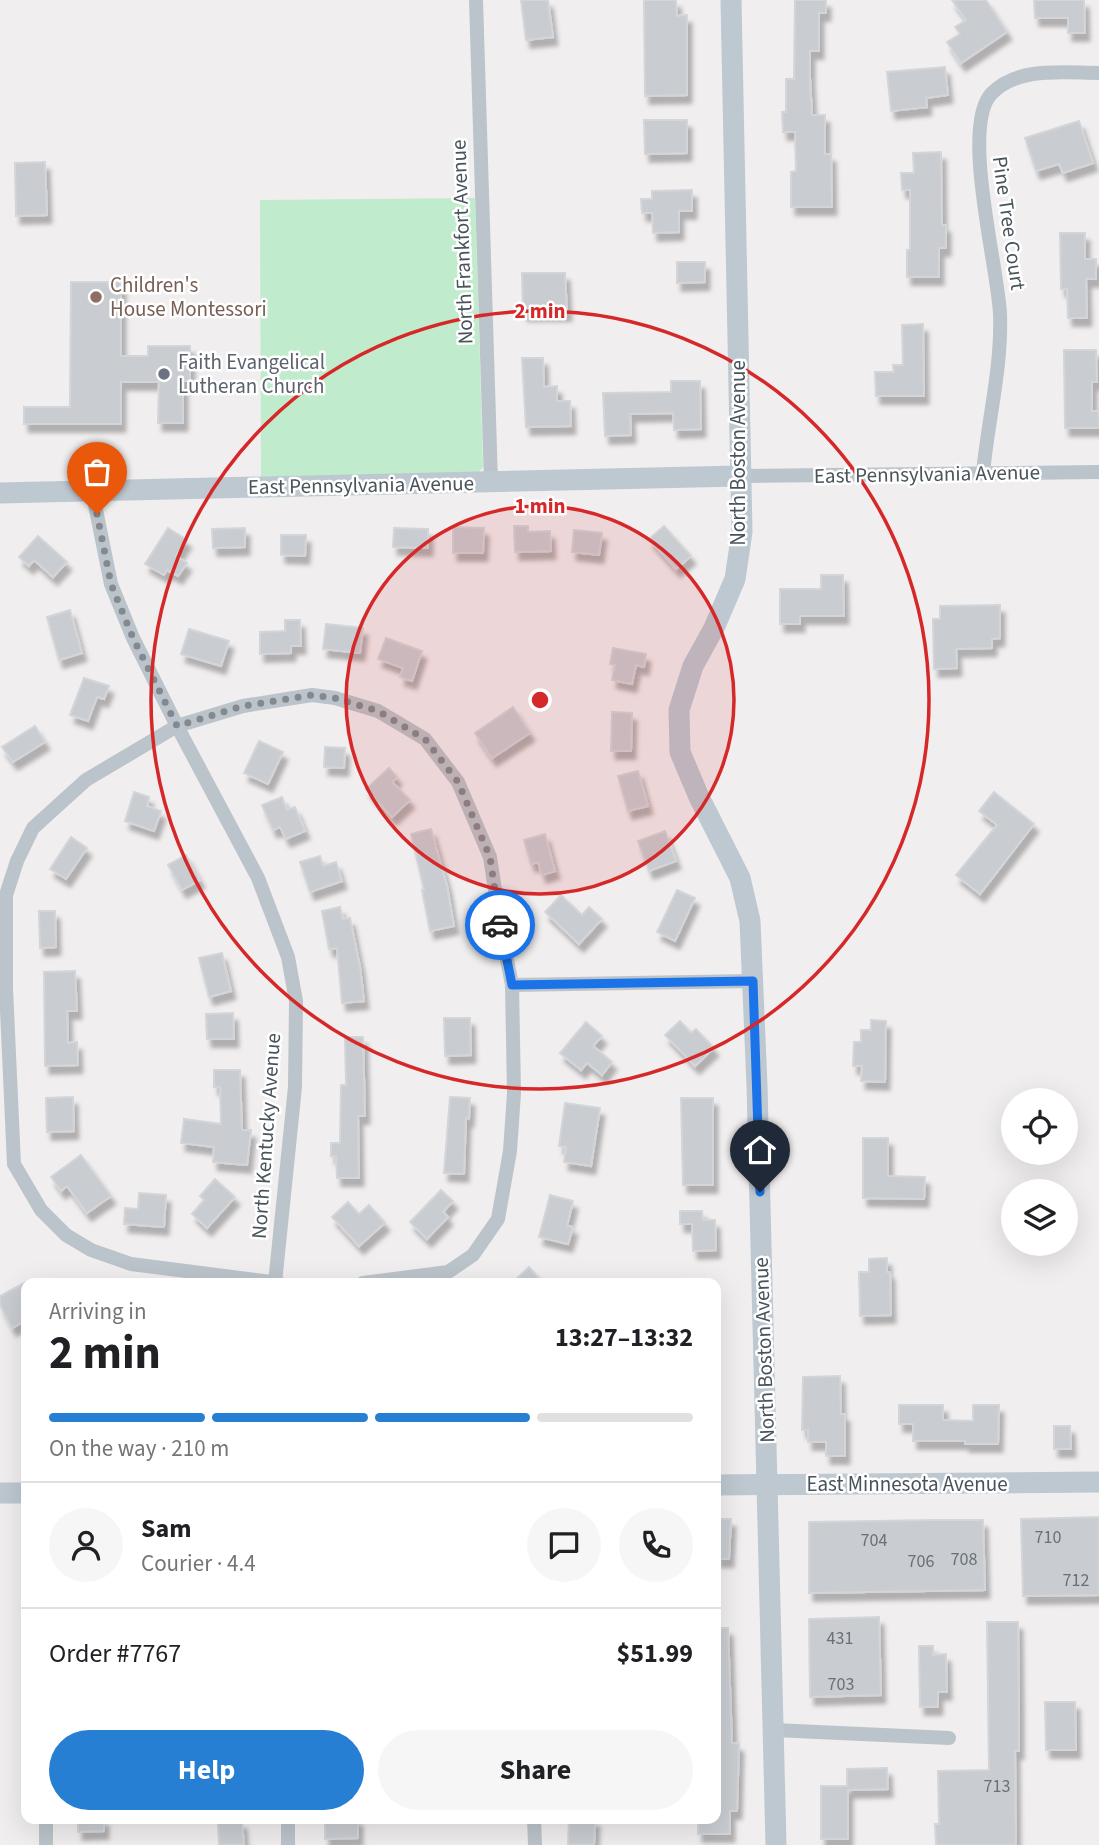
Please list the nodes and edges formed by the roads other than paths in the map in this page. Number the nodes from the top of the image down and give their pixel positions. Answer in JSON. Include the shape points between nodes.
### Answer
{"nodes":[{"id":1,"x":476,"y":0,"type":"edge"},
{"id":2,"x":731,"y":0,"type":"edge"},
{"id":3,"x":1099,"y":73,"type":"edge"},
{"id":4,"x":1099,"y":472,"type":"edge"},
{"id":5,"x":983,"y":473,"type":"junction"},
{"id":6,"x":739,"y":476,"type":"junction"},
{"id":7,"x":491,"y":482,"type":"junction"},
{"id":8,"x":92,"y":490,"type":"junction"},
{"id":9,"x":0,"y":493,"type":"edge"},
{"id":10,"x":177,"y":726,"type":"junction"},
{"id":11,"x":753,"y":981,"type":"junction"},
{"id":12,"x":512,"y":985,"type":"junction"},
{"id":13,"x":3,"y":988,"type":"edge"},
{"id":14,"x":238,"y":1278,"type":"edge"},
{"id":15,"x":276,"y":1278,"type":"edge"},
{"id":16,"x":402,"y":1278,"type":"edge"},
{"id":17,"x":1099,"y":1482,"type":"edge"},
{"id":18,"x":721,"y":1485,"type":"edge"},
{"id":19,"x":768,"y":1485,"type":"junction"},
{"id":20,"x":0,"y":1493,"type":"edge"},
{"id":21,"x":21,"y":1493,"type":"edge"},
{"id":22,"x":774,"y":1730,"type":"junction"},
{"id":23,"x":949,"y":1738,"type":"dead end"},
{"id":24,"x":46,"y":1824,"type":"edge"},
{"id":25,"x":288,"y":1824,"type":"edge"},
{"id":26,"x":534,"y":1824,"type":"edge"},
{"id":27,"x":46,"y":1845,"type":"edge"},
{"id":28,"x":288,"y":1845,"type":"edge"},
{"id":29,"x":535,"y":1845,"type":"edge"},
{"id":30,"x":776,"y":1845,"type":"edge"}],
"edges":[{"from":1,"to":7,"type":"street","name":"North Frankfort Avenue"},
{"from":2,"to":6,"type":"street","name":"North Boston Avenue"},
{"from":3,"to":5,"type":"street","name":"Pine Tree Court","via":[[1028,74],[990,94],[981,111],[978,150],[1000,314],[998,369]]},
{"from":4,"to":5,"type":"street","name":"East Pennsylvania Avenue"},
{"from":5,"to":6,"type":"street","name":"East Pennsylvania Avenue"},
{"from":6,"to":7,"type":"street","name":"East Pennsylvania Avenue"},
{"from":6,"to":11,"type":"street","name":"North Boston Avenue","via":[[742,532],[735,579],[679,710],[680,752],[740,878],[750,921]]},
{"from":7,"to":8,"type":"street","name":"East Pennsylvania Avenue"},
{"from":8,"to":9,"type":"street","name":"East Pennsylvania Avenue"},
{"from":8,"to":10,"type":"street","name":"North Kentucky Avenue","via":[[111,584]]},
{"from":10,"to":12,"type":"street","via":[[243,706],[312,695],[378,711],[425,739],[458,782],[490,857]]},
{"from":10,"to":13,"type":"street","via":[[86,780],[33,828],[6,895]]},
{"from":10,"to":15,"type":"street","name":"North Kentucky Avenue","via":[[258,878],[288,957],[296,1001],[295,1087]]},
{"from":11,"to":12,"type":"street"},
{"from":11,"to":19,"type":"street","name":"North Boston Avenue"},
{"from":12,"to":16,"type":"street","via":[[514,1093],[498,1219],[473,1255],[448,1272]]},
{"from":13,"to":14,"type":"street","via":[[13,1164],[41,1210],[66,1235],[91,1250],[131,1264]]},
{"from":17,"to":19,"type":"street","name":"East Minnesota Avenue"},
{"from":18,"to":19,"type":"street","name":"East Minnesota Avenue"},
{"from":19,"to":22,"type":"street","name":"North Boston Avenue"},
{"from":20,"to":21,"type":"street"},
{"from":22,"to":23,"type":"street"},
{"from":22,"to":30,"type":"street","name":"North Boston Avenue"},
{"from":24,"to":27,"type":"street"},
{"from":25,"to":28,"type":"street"},
{"from":26,"to":29,"type":"street"}]}
